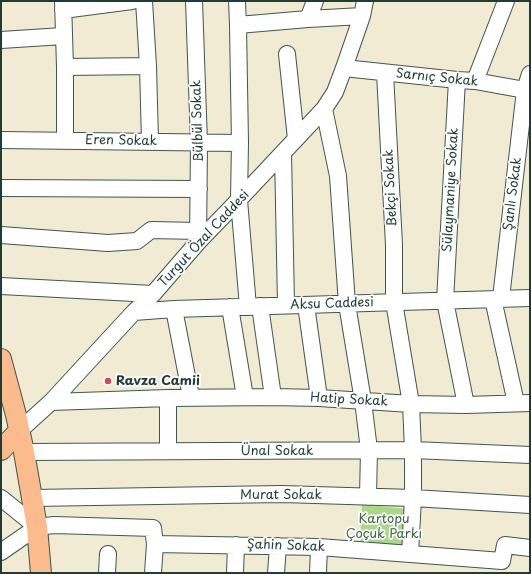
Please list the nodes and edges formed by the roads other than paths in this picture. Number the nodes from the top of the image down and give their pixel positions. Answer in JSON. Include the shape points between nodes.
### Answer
{"nodes":[{"id":1,"x":132,"y":1,"type":"edge"},
{"id":2,"x":144,"y":1,"type":"edge"},
{"id":3,"x":194,"y":1,"type":"edge"},
{"id":4,"x":237,"y":1,"type":"edge"},
{"id":5,"x":315,"y":1,"type":"edge"},
{"id":6,"x":506,"y":1,"type":"edge"},
{"id":7,"x":63,"y":6,"type":"edge"},
{"id":8,"x":364,"y":8,"type":"edge"},
{"id":9,"x":308,"y":19,"type":"junction"},
{"id":10,"x":238,"y":25,"type":"junction"},
{"id":11,"x":64,"y":36,"type":"junction"},
{"id":12,"x":1,"y":40,"type":"edge"},
{"id":13,"x":287,"y":54,"type":"dead end"},
{"id":14,"x":148,"y":66,"type":"junction"},
{"id":15,"x":65,"y":67,"type":"junction"},
{"id":16,"x":344,"y":68,"type":"junction"},
{"id":17,"x":385,"y":73,"type":"junction"},
{"id":18,"x":530,"y":74,"type":"edge"},
{"id":19,"x":457,"y":80,"type":"junction"},
{"id":20,"x":475,"y":81,"type":"junction"},
{"id":21,"x":528,"y":90,"type":"edge"},
{"id":22,"x":324,"y":109,"type":"junction"},
{"id":23,"x":296,"y":139,"type":"junction"},
{"id":24,"x":1,"y":140,"type":"edge"},
{"id":25,"x":65,"y":140,"type":"junction"},
{"id":26,"x":150,"y":142,"type":"junction"},
{"id":27,"x":199,"y":143,"type":"junction"},
{"id":28,"x":240,"y":144,"type":"junction"},
{"id":29,"x":283,"y":153,"type":"junction"},
{"id":30,"x":1,"y":188,"type":"edge"},
{"id":31,"x":199,"y":189,"type":"junction"},
{"id":32,"x":239,"y":200,"type":"junction"},
{"id":33,"x":1,"y":235,"type":"edge"},
{"id":34,"x":198,"y":236,"type":"junction"},
{"id":35,"x":1,"y":286,"type":"edge"},
{"id":36,"x":153,"y":294,"type":"junction"},
{"id":37,"x":530,"y":298,"type":"edge"},
{"id":38,"x":497,"y":299,"type":"junction"},
{"id":39,"x":445,"y":300,"type":"junction"},
{"id":40,"x":394,"y":302,"type":"junction"},
{"id":41,"x":347,"y":304,"type":"junction"},
{"id":42,"x":286,"y":305,"type":"junction"},
{"id":43,"x":306,"y":305,"type":"junction"},
{"id":44,"x":230,"y":307,"type":"junction"},
{"id":45,"x":254,"y":307,"type":"junction"},
{"id":46,"x":174,"y":309,"type":"junction"},
{"id":47,"x":134,"y":312,"type":"junction"},
{"id":48,"x":1,"y":360,"type":"edge"},
{"id":49,"x":191,"y":397,"type":"junction"},
{"id":50,"x":245,"y":397,"type":"junction"},
{"id":51,"x":273,"y":397,"type":"junction"},
{"id":52,"x":168,"y":398,"type":"junction"},
{"id":53,"x":319,"y":398,"type":"junction"},
{"id":54,"x":364,"y":401,"type":"junction"},
{"id":55,"x":52,"y":402,"type":"junction"},
{"id":56,"x":523,"y":403,"type":"edge"},
{"id":57,"x":411,"y":404,"type":"junction"},
{"id":58,"x":466,"y":405,"type":"junction"},
{"id":59,"x":12,"y":419,"type":"edge"},
{"id":60,"x":1,"y":450,"type":"edge"},
{"id":61,"x":369,"y":450,"type":"junction"},
{"id":62,"x":413,"y":450,"type":"junction"},
{"id":63,"x":168,"y":451,"type":"junction"},
{"id":64,"x":24,"y":452,"type":"junction"},
{"id":65,"x":530,"y":455,"type":"edge"},
{"id":66,"x":368,"y":497,"type":"junction"},
{"id":67,"x":1,"y":498,"type":"edge"},
{"id":68,"x":32,"y":498,"type":"junction"},
{"id":69,"x":413,"y":498,"type":"junction"},
{"id":70,"x":530,"y":505,"type":"edge"},
{"id":71,"x":37,"y":527,"type":"junction"},
{"id":72,"x":155,"y":544,"type":"junction"},
{"id":73,"x":236,"y":545,"type":"junction"},
{"id":74,"x":278,"y":546,"type":"junction"},
{"id":75,"x":319,"y":547,"type":"junction"},
{"id":76,"x":530,"y":548,"type":"edge"},
{"id":77,"x":1,"y":552,"type":"edge"},
{"id":78,"x":108,"y":554,"type":"dead end"},
{"id":79,"x":410,"y":554,"type":"junction"},
{"id":80,"x":41,"y":573,"type":"edge"},
{"id":81,"x":107,"y":573,"type":"edge"},
{"id":82,"x":153,"y":573,"type":"edge"},
{"id":83,"x":235,"y":573,"type":"edge"},
{"id":84,"x":276,"y":573,"type":"edge"},
{"id":85,"x":318,"y":573,"type":"edge"},
{"id":86,"x":322,"y":573,"type":"edge"}],
"edges":[{"from":1,"to":7,"type":"street"},
{"from":2,"to":14,"type":"street"},
{"from":3,"to":27,"type":"street","name":"Bülbül Sokak"},
{"from":4,"to":10,"type":"street"},
{"from":5,"to":9,"type":"street"},
{"from":6,"to":20,"type":"street"},
{"from":7,"to":11,"type":"street"},
{"from":8,"to":9,"type":"street"},
{"from":8,"to":16,"type":"street","name":"Turgut Özal Caddesi"},
{"from":9,"to":10,"type":"street"},
{"from":10,"to":28,"type":"street"},
{"from":11,"to":12,"type":"street"},
{"from":11,"to":15,"type":"street"},
{"from":13,"to":23,"type":"street"},
{"from":14,"to":15,"type":"street"},
{"from":14,"to":26,"type":"street"},
{"from":15,"to":25,"type":"street"},
{"from":16,"to":17,"type":"street","name":"Sarnıç Sokak"},
{"from":16,"to":22,"type":"street","name":"Turgut Özal Caddesi","via":[[335,92]]},
{"from":17,"to":19,"type":"street","name":"Sarnıç Sokak"},
{"from":17,"to":40,"type":"street","name":"Bekçi Sokak","via":[[394,245]]},
{"from":18,"to":21,"type":"street","name":"Şanlı Sokak"},
{"from":19,"to":20,"type":"street","name":"Sarnıç Sokak"},
{"from":19,"to":39,"type":"street","name":"Sülaymaniye Sokak"},
{"from":20,"to":21,"type":"street","name":"Sarnıç Sokak"},
{"from":21,"to":38,"type":"street","name":"Şanlı Sokak"},
{"from":22,"to":23,"type":"street","name":"Turgut Özal Caddesi"},
{"from":22,"to":41,"type":"street","via":[[338,176]]},
{"from":23,"to":29,"type":"street","name":"Turgut Özal Caddesi"},
{"from":24,"to":25,"type":"street","name":"Eren Sokak"},
{"from":25,"to":26,"type":"street","name":"Eren Sokak"},
{"from":26,"to":27,"type":"street","name":"Eren Sokak"},
{"from":27,"to":28,"type":"street","name":"Eren Sokak"},
{"from":27,"to":31,"type":"street","name":"Bülbül Sokak"},
{"from":28,"to":32,"type":"street"},
{"from":29,"to":32,"type":"street","name":"Turgut Özal Caddesi"},
{"from":29,"to":42,"type":"street"},
{"from":30,"to":31,"type":"street"},
{"from":31,"to":34,"type":"street","name":"Bülbül Sokak"},
{"from":32,"to":34,"type":"street","name":"Turgut Özal Caddesi"},
{"from":32,"to":45,"type":"street"},
{"from":33,"to":34,"type":"street","via":[[108,243],[137,240],[151,230]]},
{"from":34,"to":36,"type":"street","name":"Turgut Özal Caddesi"},
{"from":35,"to":36,"type":"street"},
{"from":36,"to":47,"type":"street","name":"Turgut Özal Caddesi"},
{"from":37,"to":38,"type":"street","name":"Aksu Caddesi"},
{"from":38,"to":39,"type":"street","name":"Aksu Caddesi"},
{"from":38,"to":56,"type":"street","name":"Şanlı Sokak"},
{"from":39,"to":40,"type":"street","name":"Aksu Caddesi"},
{"from":39,"to":58,"type":"street","name":"Sülaymaniye Sokak"},
{"from":40,"to":41,"type":"street","name":"Aksu Caddesi"},
{"from":40,"to":57,"type":"street","name":"Bekçi Sokak"},
{"from":41,"to":43,"type":"street","name":"Aksu Caddesi"},
{"from":41,"to":54,"type":"street"},
{"from":42,"to":43,"type":"street","name":"Aksu Caddesi"},
{"from":42,"to":45,"type":"street","name":"Aksu Caddesi"},
{"from":43,"to":53,"type":"street"},
{"from":44,"to":45,"type":"street","name":"Aksu Caddesi"},
{"from":44,"to":46,"type":"street","name":"Aksu Caddesi"},
{"from":44,"to":50,"type":"street"},
{"from":45,"to":51,"type":"street"},
{"from":46,"to":47,"type":"street","name":"Aksu Caddesi"},
{"from":46,"to":49,"type":"street"},
{"from":47,"to":55,"type":"street","name":"Turgut Özal Caddesi"},
{"from":48,"to":59,"type":"main road"},
{"from":49,"to":50,"type":"street","name":"Hatip Sokak"},
{"from":49,"to":52,"type":"street","name":"Hatip Sokak"},
{"from":50,"to":51,"type":"street","name":"Hatip Sokak"},
{"from":51,"to":53,"type":"street","name":"Hatip Sokak"},
{"from":52,"to":55,"type":"street","name":"Hatip Sokak"},
{"from":52,"to":63,"type":"street"},
{"from":53,"to":54,"type":"street","name":"Hatip Sokak"},
{"from":54,"to":57,"type":"street","name":"Hatip Sokak"},
{"from":54,"to":61,"type":"street"},
{"from":55,"to":59,"type":"street","name":"Turgut Özal Caddesi"},
{"from":56,"to":58,"type":"street","name":"Hatip Sokak"},
{"from":57,"to":58,"type":"street","name":"Hatip Sokak"},
{"from":57,"to":62,"type":"street","name":"Bekçi Sokak"},
{"from":59,"to":60,"type":"main road","name":"Turgut Özal Caddesi"},
{"from":59,"to":64,"type":"main road"},
{"from":61,"to":62,"type":"street","name":"Ünal Sokak"},
{"from":61,"to":63,"type":"street","name":"Ünal Sokak"},
{"from":61,"to":66,"type":"street"},
{"from":62,"to":65,"type":"street","name":"Ünal Sokak"},
{"from":62,"to":69,"type":"street","name":"Bekçi Sokak"},
{"from":63,"to":64,"type":"street","name":"Ünal Sokak"},
{"from":64,"to":68,"type":"main road"},
{"from":66,"to":68,"type":"street","name":"Murat Sokak","via":[[282,494]]},
{"from":66,"to":69,"type":"street","name":"Murat Sokak"},
{"from":67,"to":71,"type":"street"},
{"from":68,"to":71,"type":"main road"},
{"from":69,"to":70,"type":"street","name":"Murat Sokak"},
{"from":69,"to":79,"type":"street","name":"Bekçi Sokak"},
{"from":71,"to":72,"type":"street","via":[[54,525],[153,528]]},
{"from":71,"to":77,"type":"street"},
{"from":71,"to":80,"type":"main road"},
{"from":72,"to":73,"type":"street","name":"Şahin Sokak"},
{"from":72,"to":82,"type":"street"},
{"from":73,"to":74,"type":"street","name":"Şahin Sokak"},
{"from":73,"to":83,"type":"street"},
{"from":74,"to":75,"type":"street","name":"Şahin Sokak"},
{"from":74,"to":84,"type":"street"},
{"from":75,"to":79,"type":"street","name":"Şahin Sokak"},
{"from":75,"to":85,"type":"street"},
{"from":76,"to":79,"type":"street","name":"Şahin Sokak","via":[[505,545],[502,561]]},
{"from":78,"to":81,"type":"street"},
{"from":85,"to":86,"type":"street"}]}
